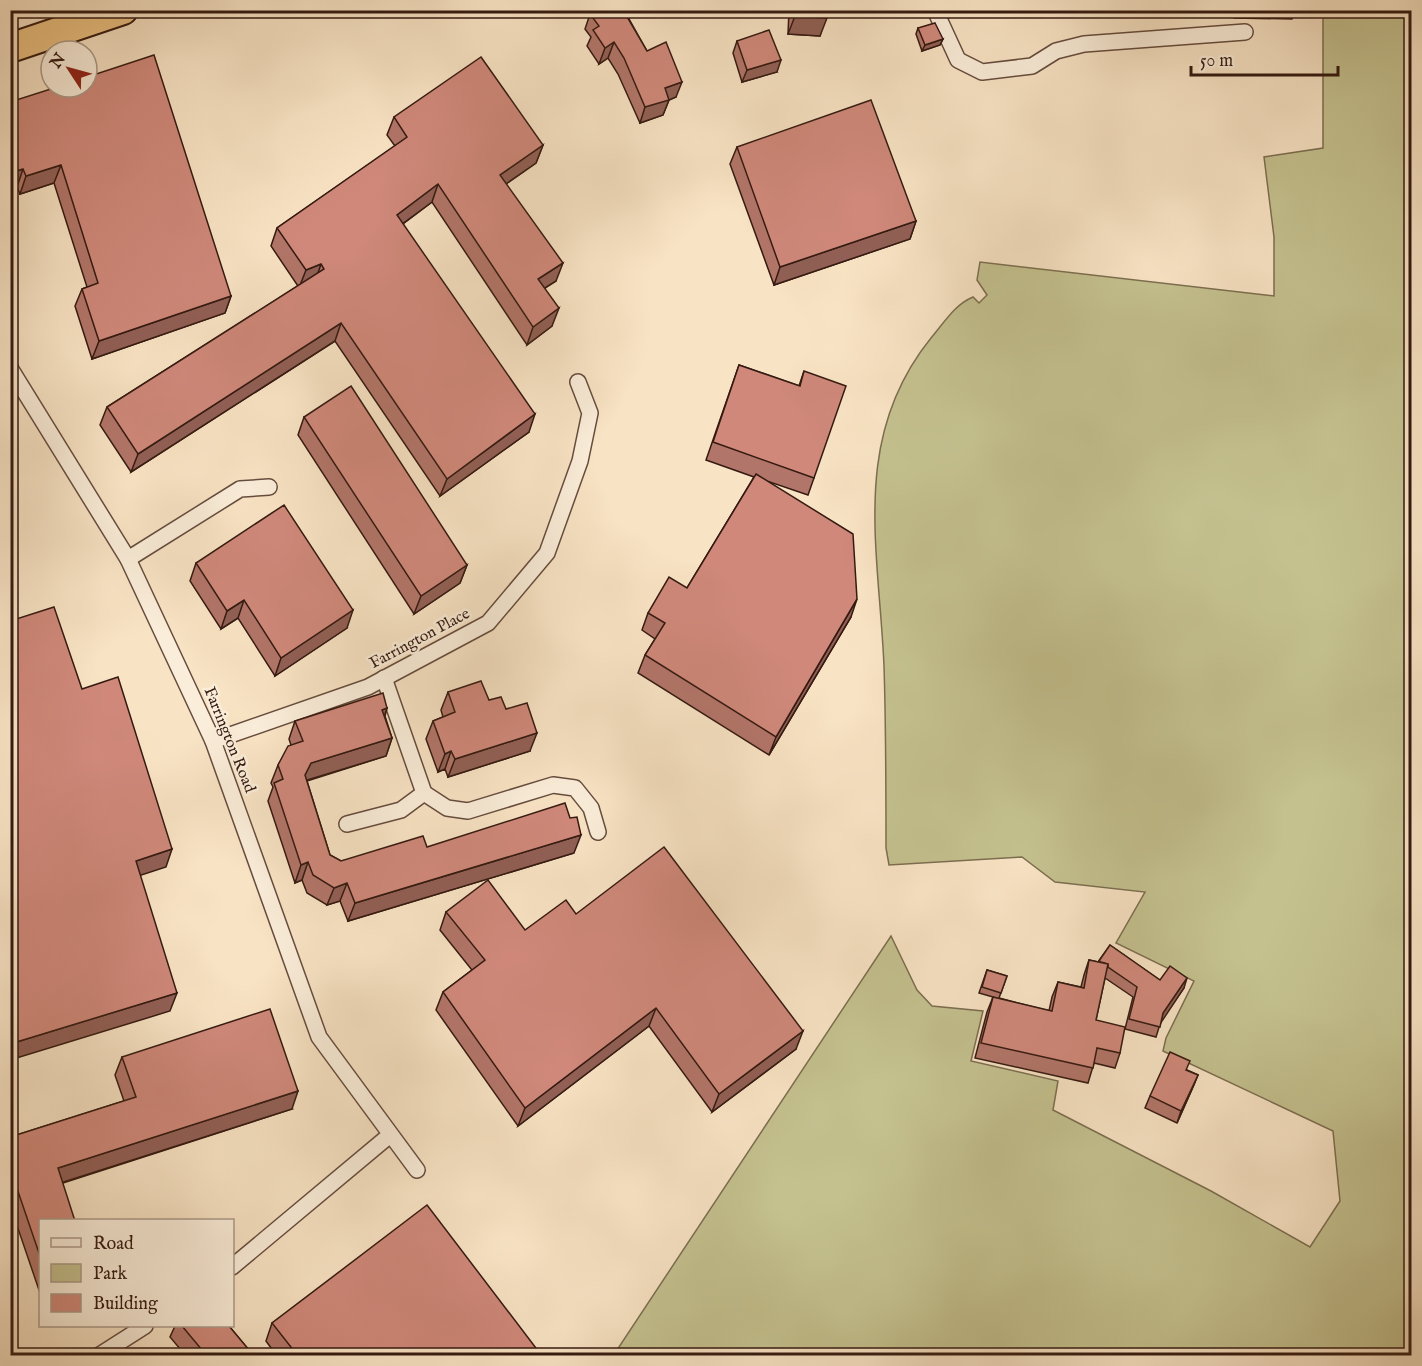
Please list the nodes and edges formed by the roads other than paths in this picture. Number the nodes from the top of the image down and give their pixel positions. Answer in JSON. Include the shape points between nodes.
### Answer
{"nodes":[{"id":1,"x":123,"y":10,"type":"edge"},
{"id":2,"x":935,"y":10,"type":"edge"},
{"id":3,"x":1245,"y":32,"type":"dead end"},
{"id":4,"x":10,"y":48,"type":"edge"},
{"id":5,"x":10,"y":368,"type":"edge"},
{"id":6,"x":578,"y":382,"type":"dead end"},
{"id":7,"x":269,"y":487,"type":"dead end"},
{"id":8,"x":128,"y":559,"type":"junction"},
{"id":9,"x":384,"y":678,"type":"junction"},
{"id":10,"x":213,"y":741,"type":"junction"},
{"id":11,"x":423,"y":793,"type":"junction"},
{"id":12,"x":347,"y":824,"type":"dead end"},
{"id":13,"x":598,"y":832,"type":"dead end"},
{"id":14,"x":390,"y":1135,"type":"junction"},
{"id":15,"x":417,"y":1170,"type":"dead end"},
{"id":16,"x":234,"y":1265,"type":"edge"},
{"id":17,"x":143,"y":1327,"type":"edge"},
{"id":18,"x":98,"y":1356,"type":"edge"}],
"edges":[{"from":1,"to":4,"type":"highway"},
{"from":2,"to":3,"type":"street","via":[[958,60],[982,72],[1032,66],[1056,51],[1084,44]]},
{"from":5,"to":8,"type":"street","name":"Farrington Road"},
{"from":6,"to":9,"type":"street","name":"Farrington Place","via":[[590,413],[580,461],[547,553],[488,623]]},
{"from":7,"to":8,"type":"street","via":[[240,489]]},
{"from":8,"to":10,"type":"street","name":"Farrington Road"},
{"from":9,"to":10,"type":"street","name":"Farrington Place"},
{"from":9,"to":11,"type":"street"},
{"from":10,"to":14,"type":"street","name":"Farrington Road","via":[[319,1037]]},
{"from":11,"to":12,"type":"street","via":[[401,810]]},
{"from":11,"to":13,"type":"street","via":[[447,808],[468,811],[553,785],[574,788],[591,808]]},
{"from":14,"to":15,"type":"street","name":"Farrington Road"},
{"from":14,"to":16,"type":"street"},
{"from":17,"to":18,"type":"street"}]}
